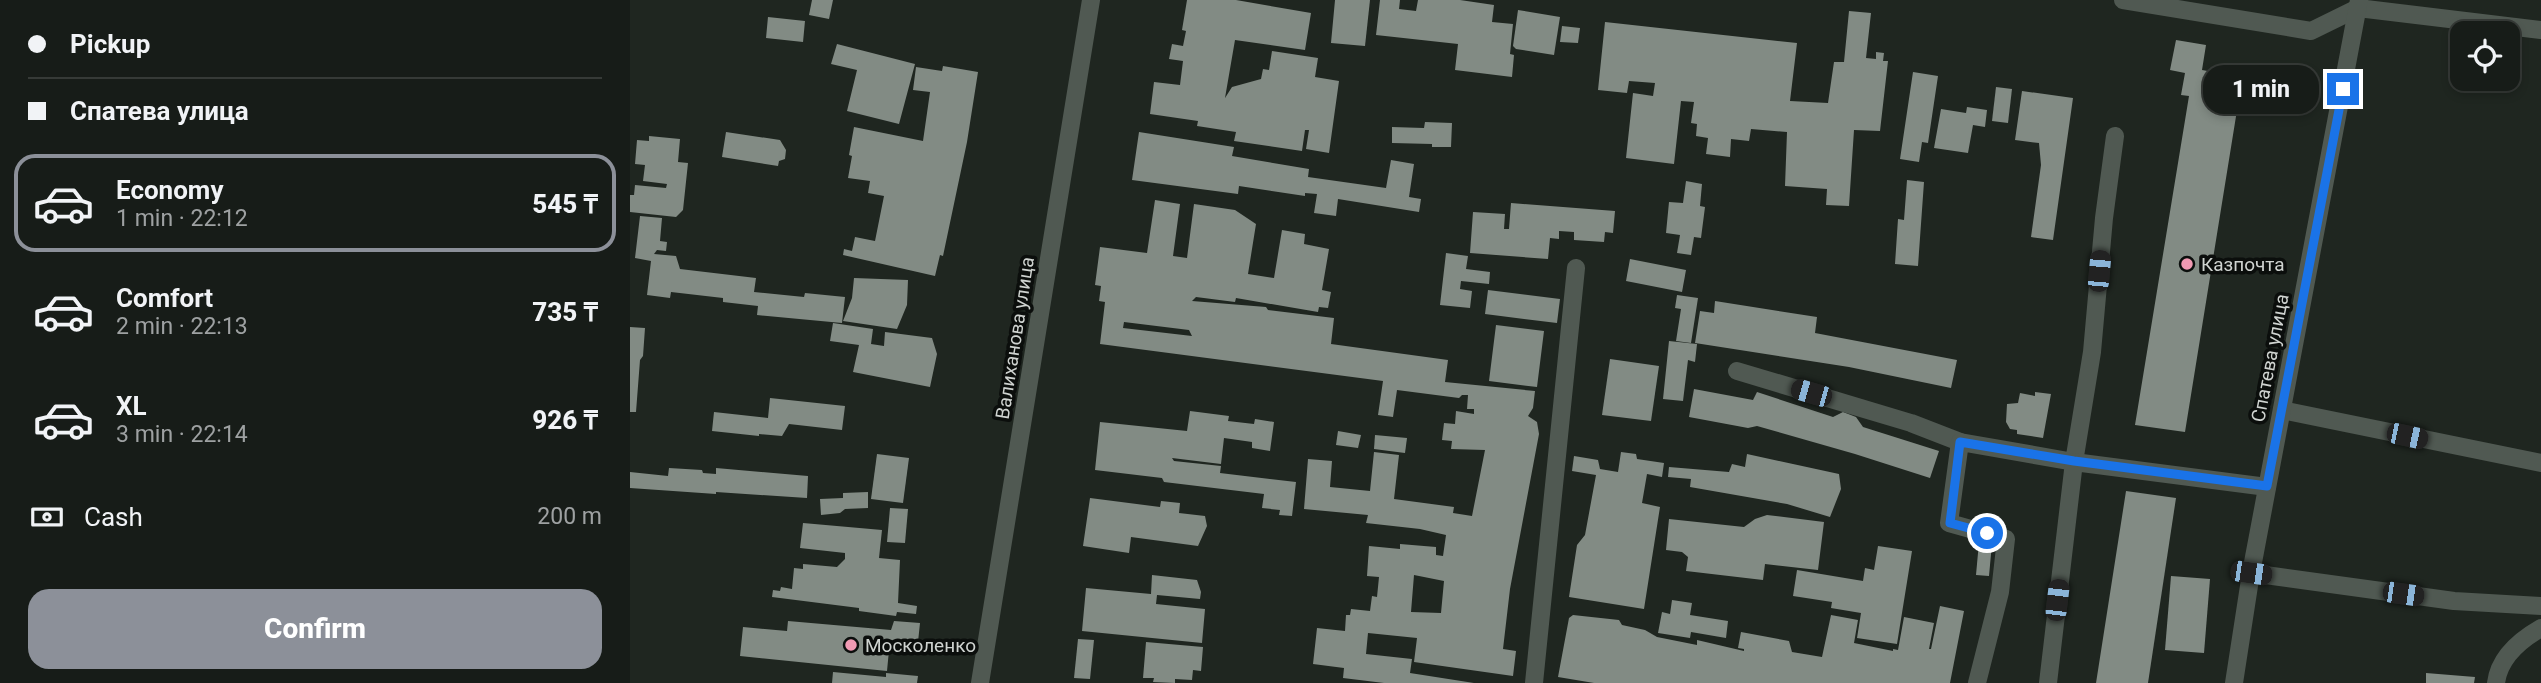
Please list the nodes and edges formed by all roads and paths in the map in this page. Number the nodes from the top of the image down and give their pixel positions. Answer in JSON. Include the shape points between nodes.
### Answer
{"nodes":[{"id":1,"x":1091,"y":0,"type":"edge"},
{"id":2,"x":2123,"y":0,"type":"edge"},
{"id":3,"x":2358,"y":4,"type":"edge"},
{"id":4,"x":2541,"y":30,"type":"edge"},
{"id":5,"x":2115,"y":136,"type":"dead end"},
{"id":6,"x":1576,"y":268,"type":"dead end"},
{"id":7,"x":1737,"y":371,"type":"dead end"},
{"id":8,"x":2282,"y":410,"type":"junction"},
{"id":9,"x":1960,"y":442,"type":"junction"},
{"id":10,"x":2074,"y":461,"type":"junction"},
{"id":11,"x":2541,"y":463,"type":"edge"},
{"id":12,"x":2267,"y":486,"type":"junction"},
{"id":13,"x":2251,"y":573,"type":"junction"},
{"id":14,"x":2541,"y":606,"type":"edge"},
{"id":15,"x":2541,"y":628,"type":"edge"},
{"id":16,"x":980,"y":683,"type":"edge"},
{"id":17,"x":1534,"y":683,"type":"edge"},
{"id":18,"x":1977,"y":683,"type":"edge"},
{"id":19,"x":2048,"y":683,"type":"edge"},
{"id":20,"x":2234,"y":683,"type":"edge"},
{"id":21,"x":2496,"y":683,"type":"edge"}],
"edges":[{"from":1,"to":16,"type":"street","name":"Валиханова улица"},
{"from":2,"to":3,"type":"street","via":[[2311,30]]},
{"from":3,"to":4,"type":"street"},
{"from":3,"to":8,"type":"street","name":"Спатева улица"},
{"from":5,"to":10,"type":"street","via":[[2092,352]]},
{"from":6,"to":17,"type":"street"},
{"from":7,"to":9,"type":"street","via":[[1911,422]]},
{"from":8,"to":11,"type":"street"},
{"from":8,"to":12,"type":"street","name":"Спатева улица"},
{"from":9,"to":10,"type":"street"},
{"from":9,"to":18,"type":"street","via":[[1950,523],[2006,539],[2000,592]]},
{"from":10,"to":12,"type":"street"},
{"from":10,"to":19,"type":"street"},
{"from":12,"to":13,"type":"street","name":"Спатева улица"},
{"from":13,"to":14,"type":"street","via":[[2454,601]]},
{"from":13,"to":20,"type":"street","name":"Спатева улица"},
{"from":15,"to":21,"type":"street","via":[[2522,639],[2498,669]]}]}
